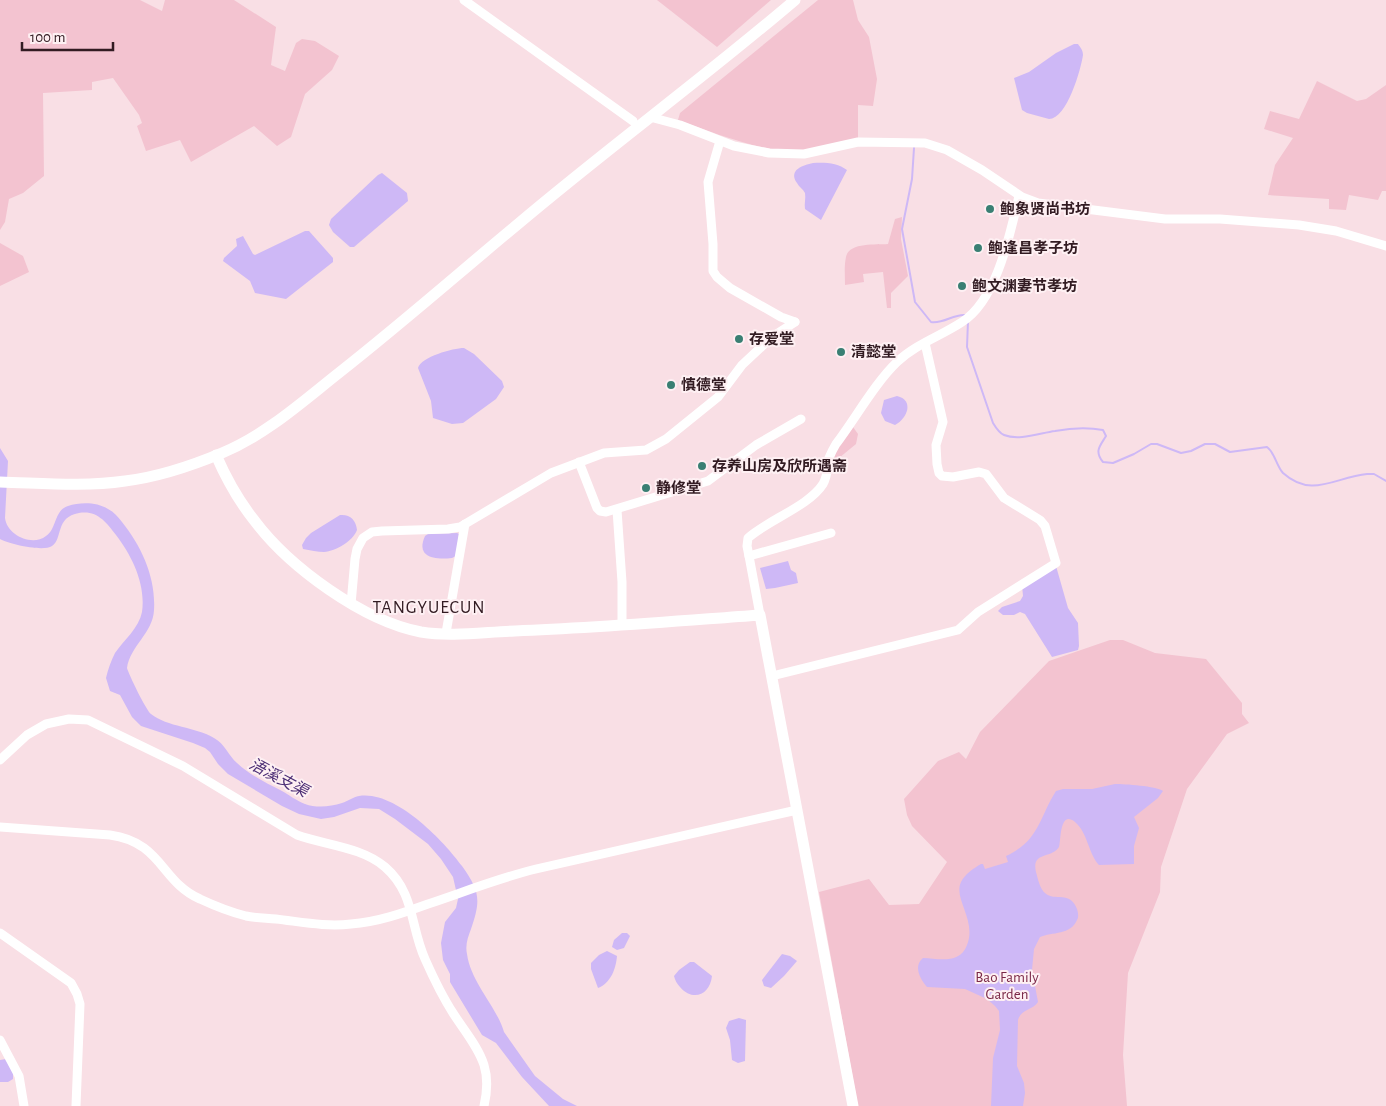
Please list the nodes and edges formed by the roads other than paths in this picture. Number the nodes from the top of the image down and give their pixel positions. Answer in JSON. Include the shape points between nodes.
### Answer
{"nodes":[{"id":1,"x":464,"y":0,"type":"edge"},
{"id":2,"x":784,"y":0,"type":"edge"},
{"id":3,"x":795,"y":0,"type":"edge"},
{"id":4,"x":650,"y":117,"type":"junction"},
{"id":5,"x":634,"y":121,"type":"junction"},
{"id":6,"x":720,"y":141,"type":"junction"},
{"id":7,"x":1020,"y":196,"type":"junction"},
{"id":8,"x":1386,"y":246,"type":"edge"},
{"id":9,"x":925,"y":343,"type":"junction"},
{"id":10,"x":801,"y":419,"type":"dead end"},
{"id":11,"x":216,"y":455,"type":"junction"},
{"id":12,"x":579,"y":462,"type":"junction"},
{"id":13,"x":0,"y":475,"type":"edge"},
{"id":14,"x":20,"y":479,"type":"junction"},
{"id":15,"x":0,"y":482,"type":"edge"},
{"id":16,"x":617,"y":510,"type":"junction"},
{"id":17,"x":465,"y":524,"type":"junction"},
{"id":18,"x":831,"y":533,"type":"dead end"},
{"id":19,"x":749,"y":556,"type":"junction"},
{"id":20,"x":352,"y":604,"type":"junction"},
{"id":21,"x":760,"y":615,"type":"junction"},
{"id":22,"x":622,"y":625,"type":"junction"},
{"id":23,"x":446,"y":633,"type":"junction"},
{"id":24,"x":772,"y":676,"type":"junction"},
{"id":25,"x":0,"y":760,"type":"edge"},
{"id":26,"x":797,"y":810,"type":"junction"},
{"id":27,"x":0,"y":827,"type":"edge"},
{"id":28,"x":412,"y":910,"type":"junction"},
{"id":29,"x":0,"y":932,"type":"edge"},
{"id":30,"x":0,"y":1040,"type":"edge"},
{"id":31,"x":24,"y":1106,"type":"edge"},
{"id":32,"x":76,"y":1106,"type":"edge"},
{"id":33,"x":484,"y":1106,"type":"edge"},
{"id":34,"x":853,"y":1106,"type":"edge"}],
"edges":[{"from":1,"to":5,"type":"street"},
{"from":2,"to":5,"type":"main road"},
{"from":3,"to":4,"type":"main road"},
{"from":4,"to":6,"type":"street"},
{"from":4,"to":11,"type":"main road","via":[[294,410],[253,438]]},
{"from":5,"to":14,"type":"main road","via":[[289,404],[249,431],[204,452],[142,471]]},
{"from":6,"to":7,"type":"street","via":[[759,151],[796,154],[821,152],[858,142],[925,143],[947,150]]},
{"from":6,"to":12,"type":"street","via":[[708,182],[713,272],[730,288],[795,322],[772,337],[742,365],[718,397],[666,439],[646,450],[612,452]]},
{"from":7,"to":8,"type":"street","via":[[1038,203],[1165,219],[1220,219],[1319,228]]},
{"from":7,"to":9,"type":"street","via":[[1007,250],[981,304],[967,319]]},
{"from":9,"to":19,"type":"street","via":[[888,371],[836,444],[824,482],[816,493],[748,538]]},
{"from":9,"to":24,"type":"street","via":[[943,422],[936,445],[939,473],[953,477],[979,472],[986,474],[1004,498],[1046,526],[1056,563],[978,612],[958,630]]},
{"from":10,"to":16,"type":"street","via":[[756,445],[708,481]]},
{"from":11,"to":14,"type":"main road","via":[[176,470],[127,481],[85,484]]},
{"from":11,"to":20,"type":"main road","via":[[241,502],[266,535],[307,572]]},
{"from":12,"to":16,"type":"street","via":[[597,508],[606,512]]},
{"from":12,"to":17,"type":"street","via":[[551,472]]},
{"from":13,"to":14,"type":"main road"},
{"from":14,"to":15,"type":"main road"},
{"from":16,"to":22,"type":"street"},
{"from":17,"to":20,"type":"street","via":[[448,529],[370,533],[363,538],[356,554]]},
{"from":17,"to":23,"type":"street"},
{"from":18,"to":19,"type":"street"},
{"from":19,"to":21,"type":"street"},
{"from":20,"to":23,"type":"main road","via":[[402,627]]},
{"from":21,"to":22,"type":"main road"},
{"from":21,"to":24,"type":"main road"},
{"from":22,"to":23,"type":"main road"},
{"from":24,"to":26,"type":"main road"},
{"from":25,"to":28,"type":"street","via":[[27,735],[46,724],[69,719],[88,720],[183,766],[297,835],[374,859],[385,867],[406,893]]},
{"from":26,"to":28,"type":"street","via":[[536,869]]},
{"from":26,"to":34,"type":"main road"},
{"from":27,"to":28,"type":"street","via":[[126,838],[151,852],[193,896],[248,916],[338,925],[375,921]]},
{"from":28,"to":33,"type":"street","via":[[424,958],[484,1064],[487,1087]]},
{"from":29,"to":32,"type":"street","via":[[71,983],[77,994],[80,1004]]},
{"from":30,"to":31,"type":"street","via":[[20,1076]]}]}
